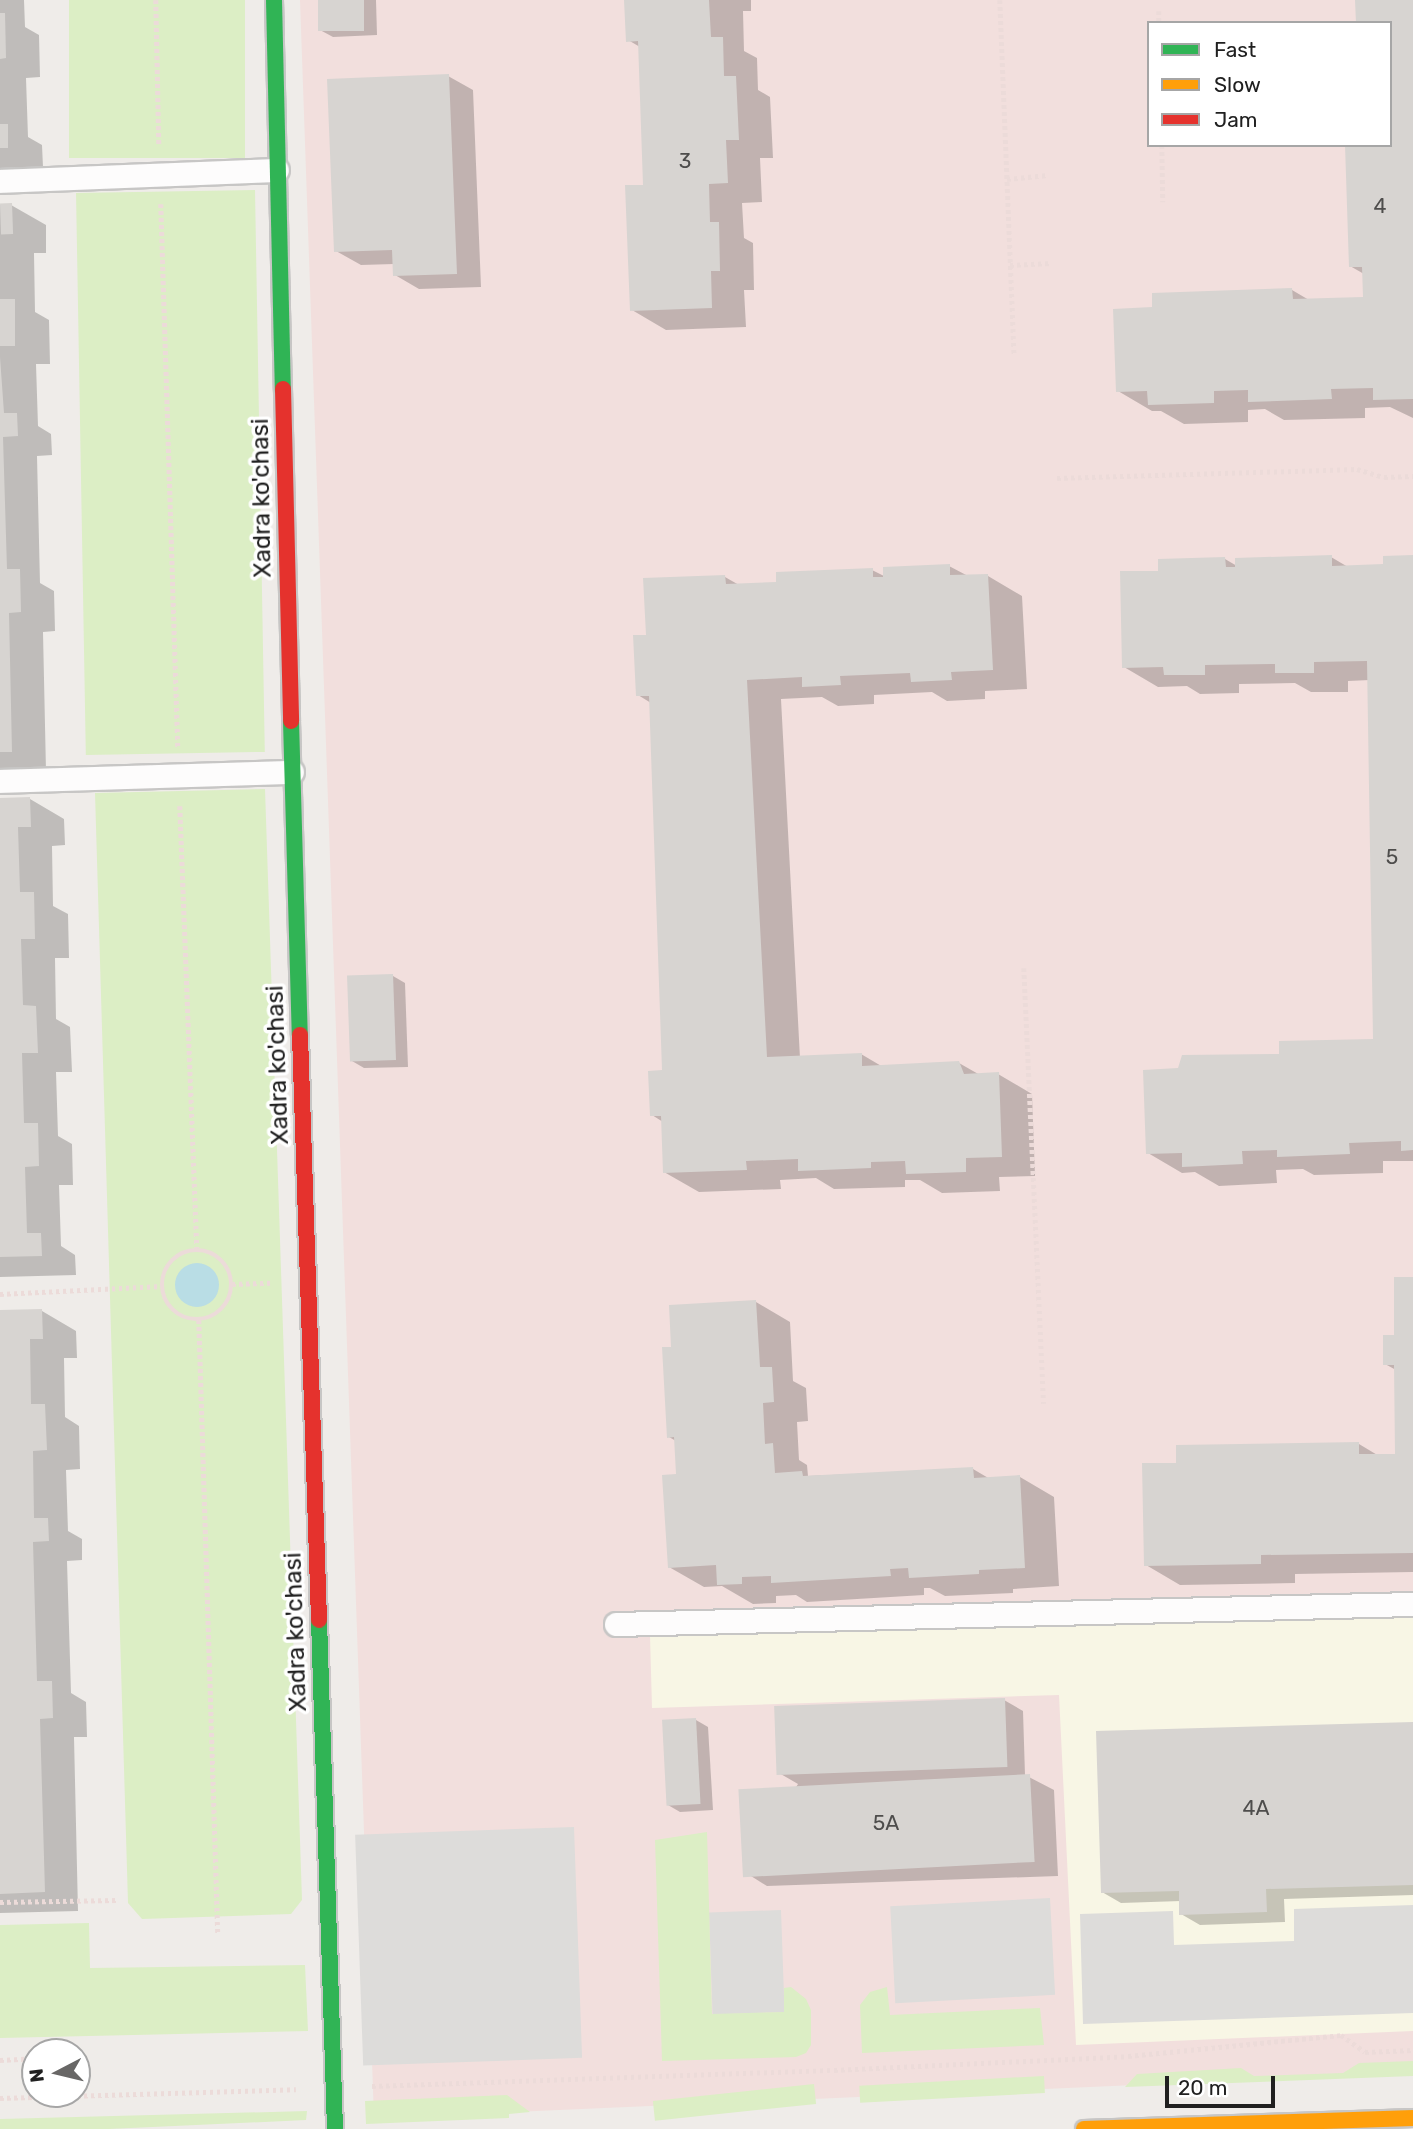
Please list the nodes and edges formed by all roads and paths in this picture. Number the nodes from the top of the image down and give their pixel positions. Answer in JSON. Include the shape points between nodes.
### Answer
{"nodes":[{"id":1,"x":156,"y":0,"type":"edge"},
{"id":2,"x":274,"y":0,"type":"edge"},
{"id":3,"x":1000,"y":0,"type":"edge"},
{"id":4,"x":1159,"y":11,"type":"dead end"},
{"id":5,"x":1159,"y":21,"type":"edge"},
{"id":6,"x":1162,"y":147,"type":"edge"},
{"id":7,"x":277,"y":170,"type":"junction"},
{"id":8,"x":160,"y":175,"type":"junction"},
{"id":9,"x":1048,"y":175,"type":"dead end"},
{"id":10,"x":1007,"y":179,"type":"junction"},
{"id":11,"x":0,"y":180,"type":"edge"},
{"id":12,"x":1163,"y":202,"type":"dead end"},
{"id":13,"x":1051,"y":263,"type":"dead end"},
{"id":14,"x":1010,"y":265,"type":"junction"},
{"id":15,"x":1014,"y":356,"type":"dead end"},
{"id":16,"x":1413,"y":477,"type":"edge"},
{"id":17,"x":1057,"y":478,"type":"dead end"},
{"id":18,"x":292,"y":772,"type":"junction"},
{"id":19,"x":179,"y":775,"type":"junction"},
{"id":20,"x":0,"y":780,"type":"edge"},
{"id":21,"x":1024,"y":968,"type":"dead end"},
{"id":22,"x":197,"y":1249,"type":"junction"},
{"id":23,"x":162,"y":1286,"type":"junction"},
{"id":24,"x":0,"y":1294,"type":"edge"},
{"id":25,"x":199,"y":1320,"type":"junction"},
{"id":26,"x":1044,"y":1404,"type":"dead end"},
{"id":27,"x":1413,"y":1604,"type":"edge"},
{"id":28,"x":616,"y":1624,"type":"dead end"},
{"id":29,"x":117,"y":1899,"type":"dead end"},
{"id":30,"x":0,"y":1902,"type":"edge"},
{"id":31,"x":218,"y":1935,"type":"dead end"},
{"id":32,"x":1413,"y":2050,"type":"edge"},
{"id":33,"x":21,"y":2059,"type":"edge"},
{"id":34,"x":0,"y":2060,"type":"edge"},
{"id":35,"x":333,"y":2087,"type":"junction"},
{"id":36,"x":0,"y":2098,"type":"edge"},
{"id":37,"x":1413,"y":2118,"type":"edge"},
{"id":38,"x":335,"y":2129,"type":"edge"},
{"id":39,"x":1084,"y":2129,"type":"edge"}],
"edges":[{"from":1,"to":8,"type":"path"},
{"from":2,"to":7,"type":"street","name":"Xadra ko'chasi"},
{"from":3,"to":10,"type":"path"},
{"from":4,"to":5,"type":"path"},
{"from":6,"to":12,"type":"path"},
{"from":7,"to":8,"type":"lane"},
{"from":7,"to":18,"type":"street","name":"Xadra ko'chasi"},
{"from":8,"to":11,"type":"lane"},
{"from":8,"to":19,"type":"path"},
{"from":9,"to":10,"type":"path"},
{"from":10,"to":14,"type":"path"},
{"from":13,"to":14,"type":"path"},
{"from":14,"to":15,"type":"path"},
{"from":16,"to":17,"type":"path","via":[[1384,477],[1357,469]]},
{"from":18,"to":19,"type":"lane"},
{"from":18,"to":35,"type":"street","name":"Xadra ko'chasi"},
{"from":19,"to":20,"type":"lane"},
{"from":19,"to":22,"type":"path"},
{"from":21,"to":26,"type":"path"},
{"from":22,"to":23,"type":"path","via":[[169,1263]]},
{"from":22,"to":25,"type":"path","via":[[219,1257],[232,1281],[225,1307],[211,1318]]},
{"from":23,"to":24,"type":"path"},
{"from":23,"to":25,"type":"path","via":[[175,1313]]},
{"from":25,"to":31,"type":"path"},
{"from":27,"to":28,"type":"lane"},
{"from":29,"to":30,"type":"path"},
{"from":32,"to":35,"type":"path","via":[[1365,2052],[1341,2035],[1088,2058]]},
{"from":33,"to":34,"type":"path"},
{"from":35,"to":36,"type":"path"},
{"from":35,"to":38,"type":"street","name":"Xadra ko'chasi"},
{"from":37,"to":39,"type":"street"}]}
